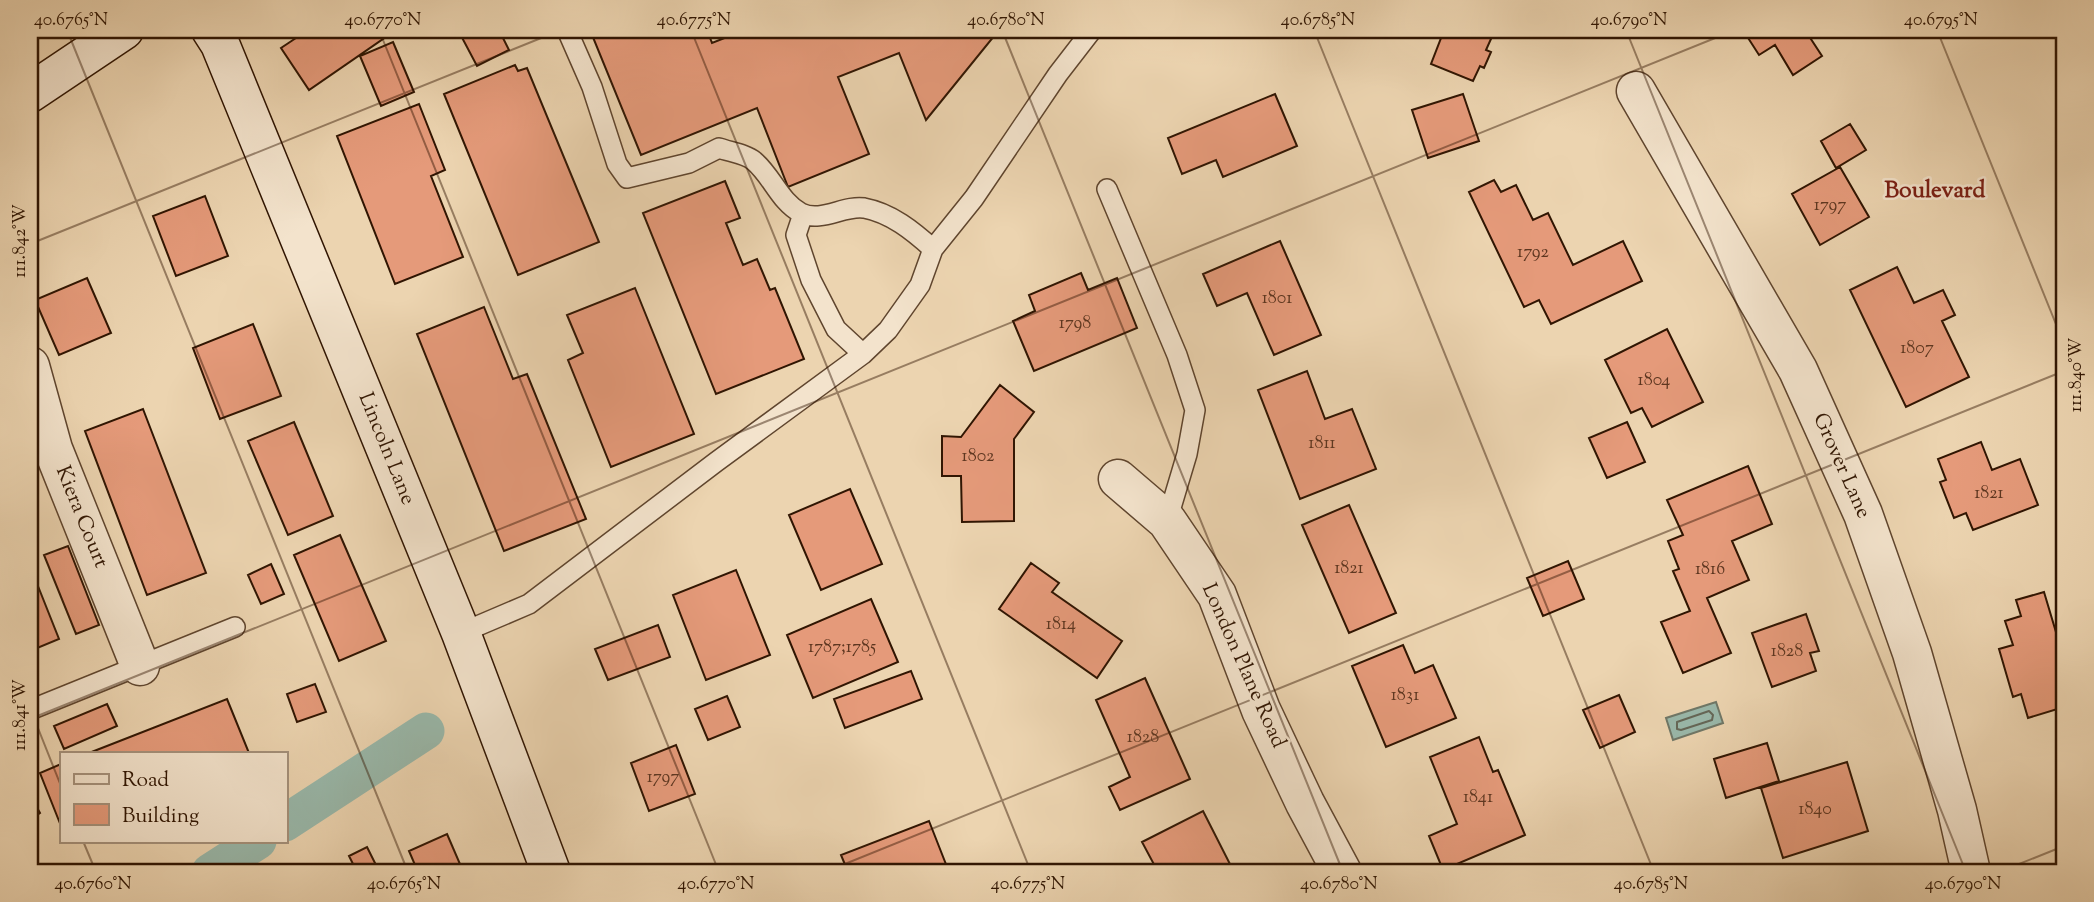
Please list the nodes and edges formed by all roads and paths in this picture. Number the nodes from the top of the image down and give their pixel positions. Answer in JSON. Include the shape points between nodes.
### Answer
{"nodes":[{"id":1,"x":124,"y":30,"type":"edge"},
{"id":2,"x":211,"y":30,"type":"edge"},
{"id":3,"x":567,"y":30,"type":"edge"},
{"id":4,"x":1092,"y":30,"type":"edge"},
{"id":5,"x":1636,"y":91,"type":"dead end"},
{"id":6,"x":30,"y":93,"type":"edge"},
{"id":7,"x":1107,"y":189,"type":"dead end"},
{"id":8,"x":803,"y":214,"type":"junction"},
{"id":9,"x":933,"y":248,"type":"junction"},
{"id":10,"x":863,"y":354,"type":"junction"},
{"id":11,"x":30,"y":366,"type":"edge"},
{"id":12,"x":1118,"y":479,"type":"dead end"},
{"id":13,"x":1167,"y":521,"type":"junction"},
{"id":14,"x":235,"y":627,"type":"dead end"},
{"id":15,"x":461,"y":633,"type":"junction"},
{"id":16,"x":140,"y":666,"type":"junction"},
{"id":17,"x":30,"y":710,"type":"edge"},
{"id":18,"x":551,"y":872,"type":"edge"},
{"id":19,"x":1342,"y":872,"type":"edge"},
{"id":20,"x":1971,"y":872,"type":"edge"}],
"edges":[{"from":1,"to":6,"type":"street"},
{"from":2,"to":15,"type":"street","name":"Lincoln Lane"},
{"from":3,"to":8,"type":"lane","via":[[617,164],[627,178],[689,163],[719,148],[752,159],[786,201]]},
{"from":4,"to":9,"type":"lane","via":[[974,198]]},
{"from":5,"to":20,"type":"street","name":"Grover Lane","via":[[1798,370],[1863,514],[1912,653]]},
{"from":7,"to":13,"type":"lane","via":[[1177,355],[1195,410]]},
{"from":8,"to":9,"type":"lane","via":[[863,208],[905,225]]},
{"from":8,"to":10,"type":"lane","via":[[796,235],[811,280],[836,329]]},
{"from":9,"to":10,"type":"lane","via":[[920,285],[888,330]]},
{"from":10,"to":15,"type":"lane","via":[[529,604]]},
{"from":11,"to":16,"type":"street","name":"Kiera Court","via":[[53,449]]},
{"from":12,"to":13,"type":"street","name":"London Plane Road"},
{"from":13,"to":19,"type":"street","name":"London Plane Road","via":[[1216,595],[1261,710]]},
{"from":14,"to":16,"type":"lane"},
{"from":15,"to":18,"type":"street","name":"Lincoln Lane"},
{"from":16,"to":17,"type":"lane"}]}
